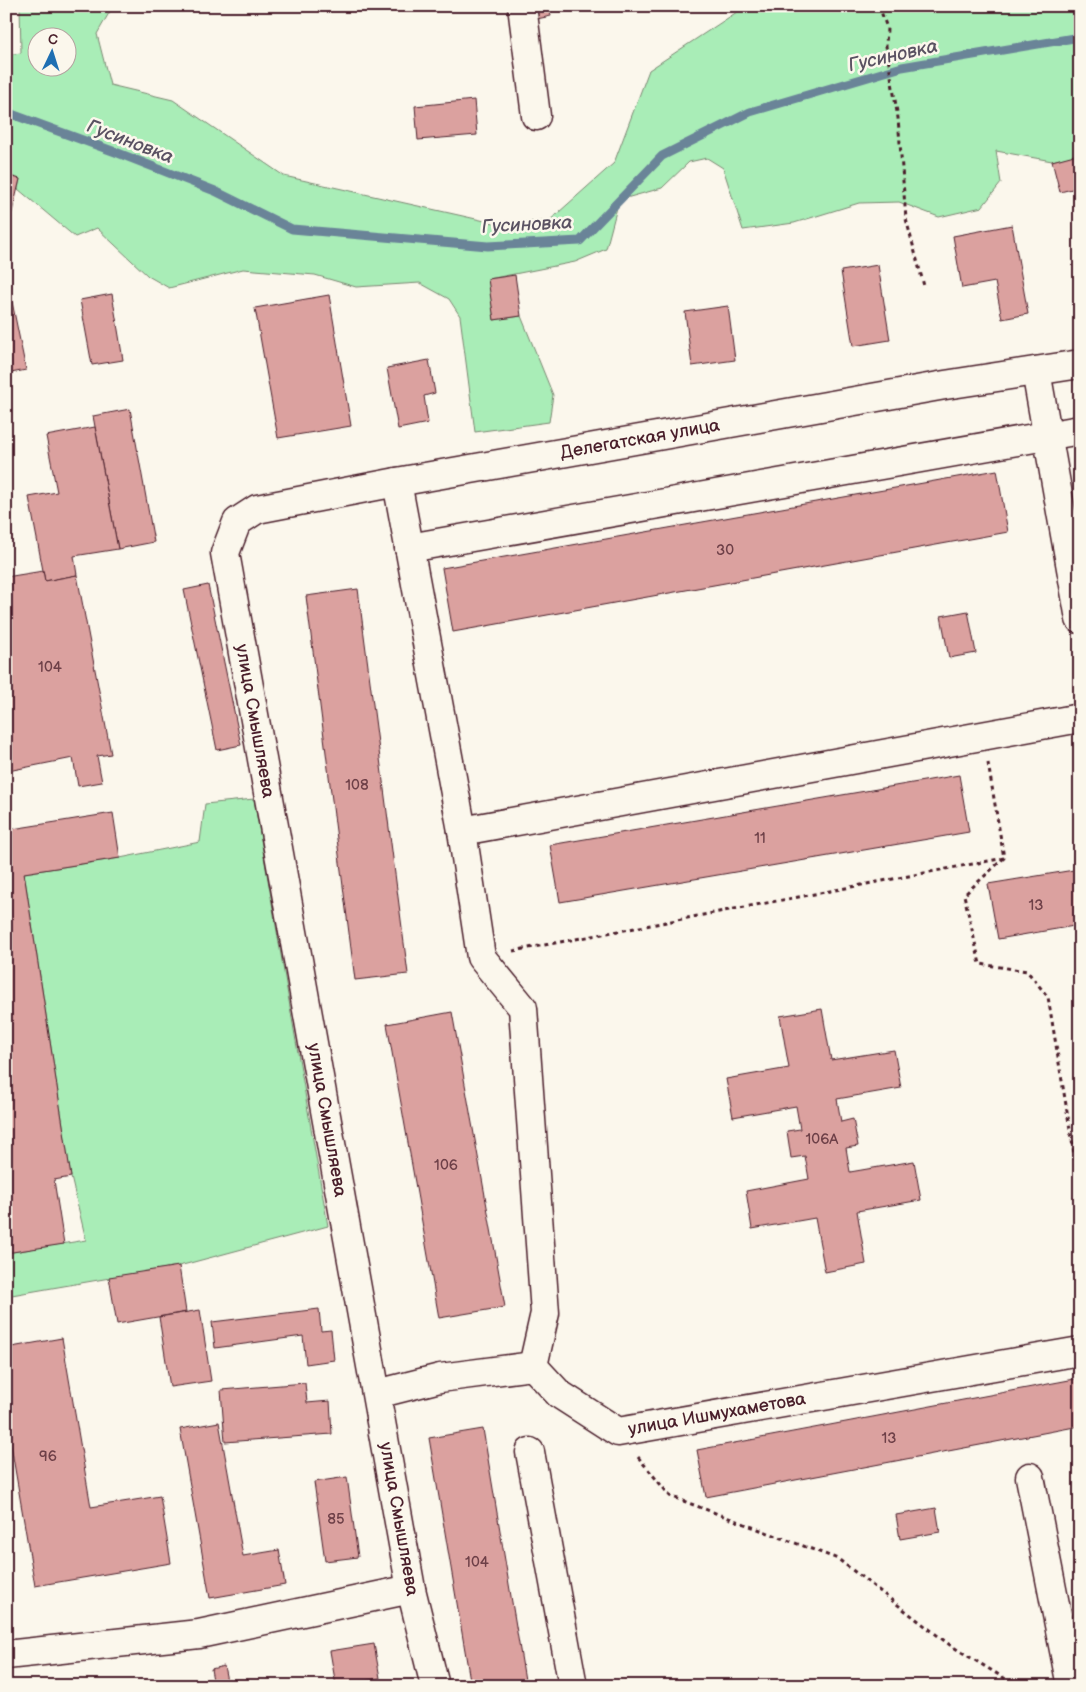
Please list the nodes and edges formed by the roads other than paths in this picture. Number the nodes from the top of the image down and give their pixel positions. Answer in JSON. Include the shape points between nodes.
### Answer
{"nodes":[{"id":1,"x":522,"y":6,"type":"edge"},
{"id":2,"x":536,"y":116,"type":"dead end"},
{"id":3,"x":1080,"y":364,"type":"edge"},
{"id":4,"x":1036,"y":371,"type":"junction"},
{"id":5,"x":1080,"y":430,"type":"edge"},
{"id":6,"x":1047,"y":436,"type":"junction"},
{"id":7,"x":397,"y":482,"type":"junction"},
{"id":8,"x":409,"y":548,"type":"junction"},
{"id":9,"x":225,"y":553,"type":"joint"},
{"id":10,"x":1080,"y":619,"type":"edge"},
{"id":11,"x":1080,"y":718,"type":"edge"},
{"id":12,"x":462,"y":832,"type":"junction"},
{"id":13,"x":1080,"y":1351,"type":"edge"},
{"id":14,"x":533,"y":1366,"type":"junction"},
{"id":15,"x":377,"y":1394,"type":"junction"},
{"id":16,"x":530,"y":1452,"type":"dead end"},
{"id":17,"x":1030,"y":1477,"type":"dead end"},
{"id":18,"x":411,"y":1589,"type":"junction"},
{"id":19,"x":10,"y":1653,"type":"edge"},
{"id":20,"x":434,"y":1686,"type":"edge"},
{"id":21,"x":573,"y":1686,"type":"edge"},
{"id":22,"x":1071,"y":1686,"type":"edge"}],
"edges":[{"from":1,"to":2,"type":"street"},
{"from":3,"to":4,"type":"street","name":"Делегатская улица"},
{"from":4,"to":6,"type":"street"},
{"from":4,"to":7,"type":"street","name":"Делегатская улица"},
{"from":5,"to":6,"type":"street"},
{"from":6,"to":8,"type":"street"},
{"from":6,"to":10,"type":"street"},
{"from":7,"to":8,"type":"street"},
{"from":7,"to":9,"type":"street","name":"Делегатская улица","via":[[257,509],[237,522]]},
{"from":8,"to":12,"type":"street"},
{"from":9,"to":15,"type":"street","name":"улица Смышляева"},
{"from":11,"to":12,"type":"street"},
{"from":12,"to":14,"type":"street","via":[[481,957],[523,1008],[544,1313]]},
{"from":13,"to":14,"type":"street","name":"улица Ишмухаметова","via":[[618,1432],[559,1394]]},
{"from":14,"to":15,"type":"street","via":[[440,1378]]},
{"from":15,"to":18,"type":"street","name":"улица Смышляева"},
{"from":16,"to":21,"type":"street"},
{"from":17,"to":22,"type":"street"},
{"from":18,"to":19,"type":"street","via":[[200,1634]]},
{"from":18,"to":20,"type":"street","name":"улица Смышляева"}]}
